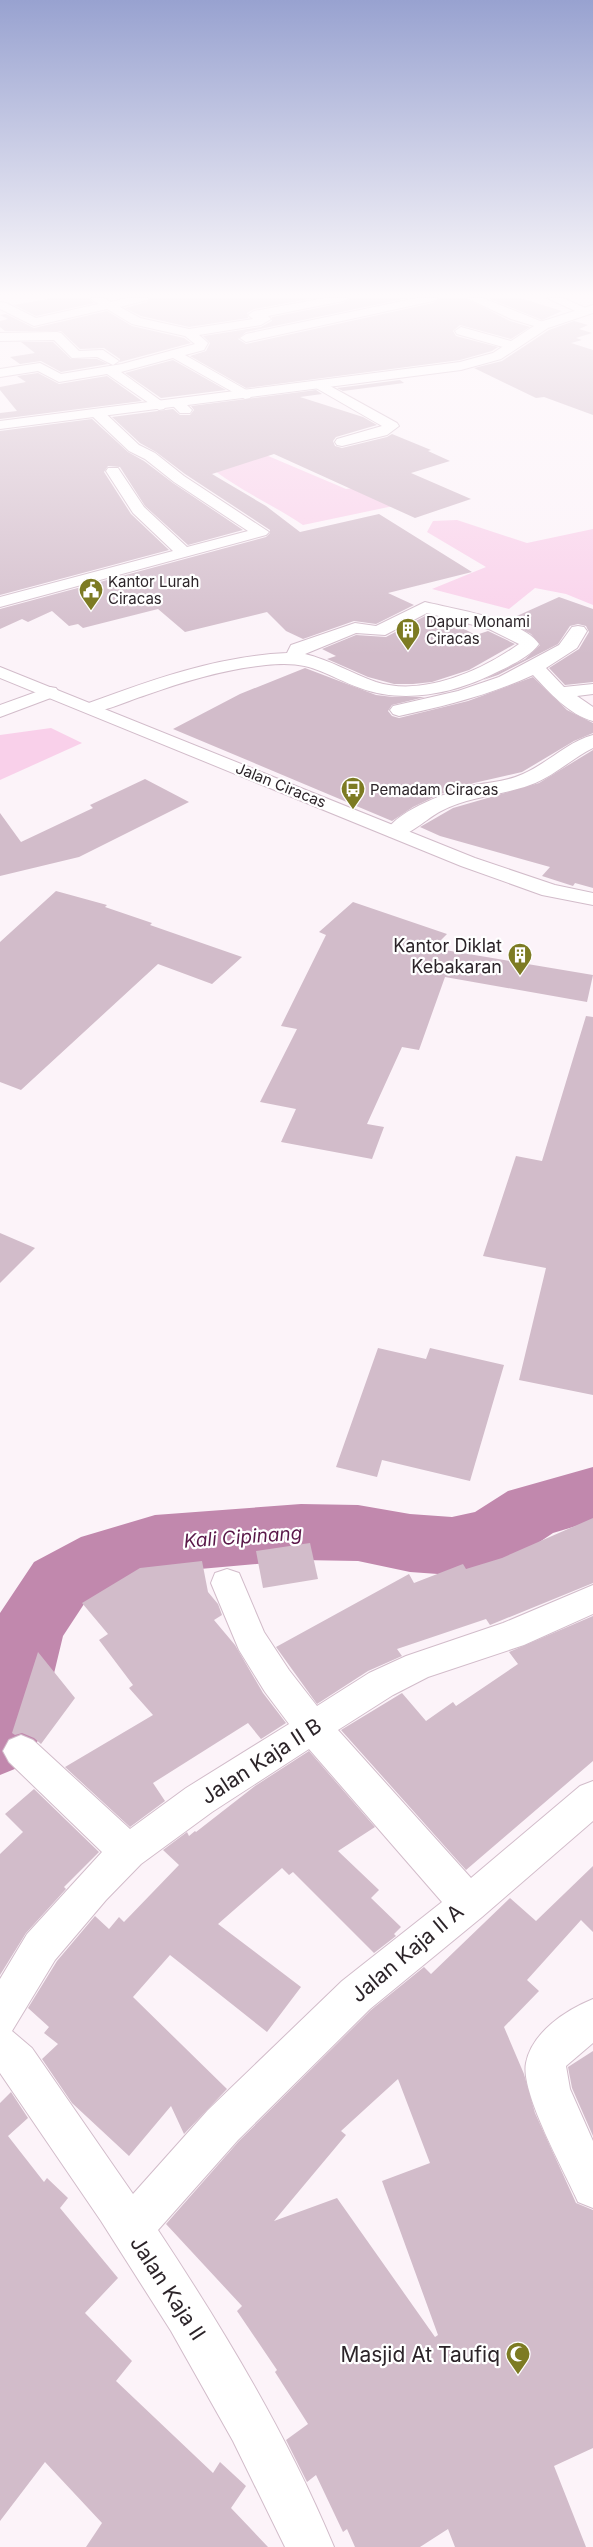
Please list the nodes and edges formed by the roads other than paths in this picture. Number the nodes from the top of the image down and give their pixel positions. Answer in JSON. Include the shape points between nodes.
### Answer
{"nodes":[{"id":1,"x":63,"y":417,"type":"edge"},
{"id":2,"x":101,"y":417,"type":"edge"},
{"id":3,"x":376,"y":417,"type":"edge"},
{"id":4,"x":1,"y":424,"type":"edge"},
{"id":5,"x":342,"y":442,"type":"dead end"},
{"id":6,"x":150,"y":456,"type":"junction"},
{"id":7,"x":184,"y":553,"type":"junction"},
{"id":8,"x":0,"y":602,"type":"edge"},
{"id":9,"x":578,"y":632,"type":"dead end"},
{"id":10,"x":295,"y":658,"type":"junction"},
{"id":11,"x":536,"y":668,"type":"junction"},
{"id":12,"x":0,"y":672,"type":"edge"},
{"id":13,"x":593,"y":689,"type":"edge"},
{"id":14,"x":50,"y":692,"type":"junction"},
{"id":15,"x":560,"y":693,"type":"junction"},
{"id":16,"x":92,"y":708,"type":"junction"},
{"id":17,"x":399,"y":710,"type":"dead end"},
{"id":18,"x":0,"y":711,"type":"edge"},
{"id":19,"x":593,"y":716,"type":"edge"},
{"id":20,"x":593,"y":740,"type":"edge"},
{"id":21,"x":395,"y":832,"type":"junction"},
{"id":22,"x":593,"y":899,"type":"edge"},
{"id":23,"x":228,"y":1583,"type":"dead end"},
{"id":24,"x":593,"y":1599,"type":"edge"},
{"id":25,"x":312,"y":1728,"type":"junction"},
{"id":26,"x":21,"y":1751,"type":"dead end"},
{"id":27,"x":593,"y":1798,"type":"edge"},
{"id":28,"x":128,"y":1852,"type":"junction"},
{"id":29,"x":469,"y":1904,"type":"junction"},
{"id":30,"x":0,"y":2016,"type":"edge"},
{"id":31,"x":593,"y":2019,"type":"edge"},
{"id":32,"x":0,"y":2046,"type":"edge"},
{"id":33,"x":593,"y":2187,"type":"edge"},
{"id":34,"x":130,"y":2229,"type":"junction"},
{"id":35,"x":310,"y":2547,"type":"edge"}],
"edges":[{"from":1,"to":4,"type":"street"},
{"from":2,"to":6,"type":"street","via":[[134,448]]},
{"from":3,"to":5,"type":"street","via":[[392,426],[382,432]]},
{"from":6,"to":7,"type":"street","via":[[115,461],[138,510]]},
{"from":6,"to":7,"type":"street","via":[[179,479],[260,531],[257,535]]},
{"from":7,"to":8,"type":"street"},
{"from":9,"to":11,"type":"street","via":[[571,644]]},
{"from":10,"to":10,"type":"street","via":[[332,667],[374,687],[399,691],[438,687],[475,676],[515,656],[530,644],[499,629],[425,607],[379,631],[355,628],[297,649]]},
{"from":10,"to":16,"type":"street","via":[[249,661],[201,672]]},
{"from":11,"to":15,"type":"street"},
{"from":11,"to":17,"type":"street","via":[[470,694]]},
{"from":12,"to":14,"type":"street","name":"Jalan Ciracas"},
{"from":13,"to":15,"type":"street"},
{"from":14,"to":16,"type":"street","name":"Jalan Ciracas"},
{"from":14,"to":18,"type":"street"},
{"from":15,"to":19,"type":"street"},
{"from":16,"to":21,"type":"street","name":"Jalan Ciracas"},
{"from":20,"to":21,"type":"street","via":[[532,778],[476,791],[439,804]]},
{"from":21,"to":22,"type":"street","name":"Jalan Ciracas","via":[[508,876],[550,890]]},
{"from":23,"to":25,"type":"street","name":"Jalan Kaja II A","via":[[251,1640]]},
{"from":24,"to":25,"type":"street","name":"Jalan Kaja II B","via":[[512,1635],[418,1666],[381,1684]]},
{"from":25,"to":28,"type":"street","name":"Jalan Kaja II B","via":[[200,1800]]},
{"from":25,"to":29,"type":"street","name":"Jalan Kaja II A"},
{"from":26,"to":28,"type":"street"},
{"from":27,"to":29,"type":"street"},
{"from":28,"to":30,"type":"street","name":"Jalan Kaja II B","via":[[41,1947]]},
{"from":29,"to":34,"type":"street","name":"Jalan Kaja II A","via":[[356,1995],[286,2061],[223,2125]]},
{"from":31,"to":33,"type":"street","via":[[554,2049],[546,2062],[547,2083]]},
{"from":32,"to":34,"type":"street","name":"Jalan Kaja II","via":[[18,2062]]},
{"from":34,"to":35,"type":"street","name":"Jalan Kaja II","via":[[208,2351],[269,2460]]}]}
